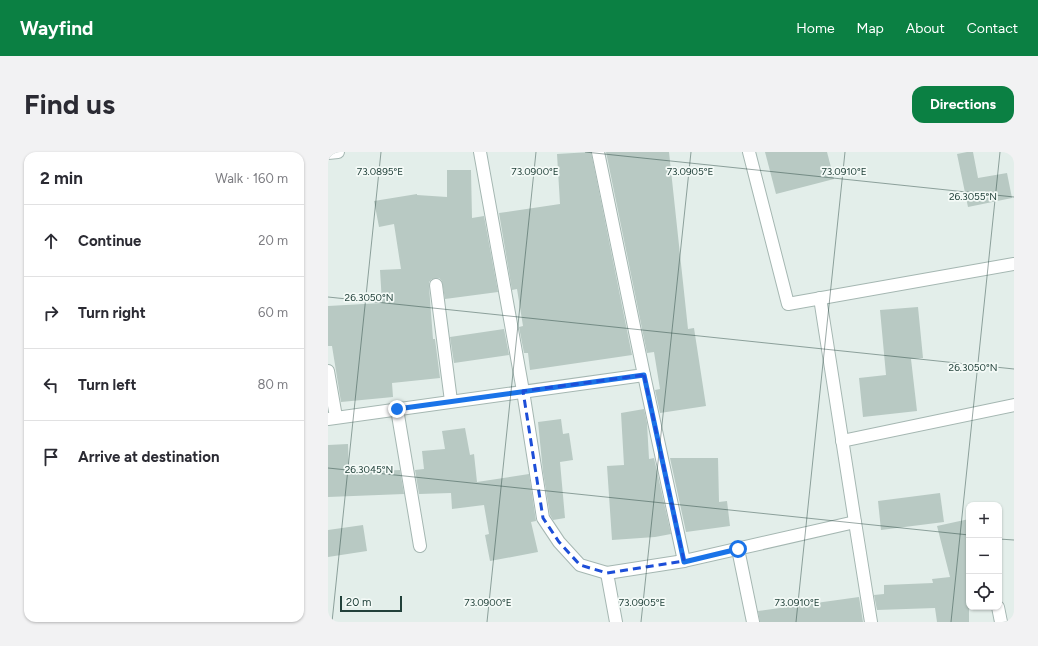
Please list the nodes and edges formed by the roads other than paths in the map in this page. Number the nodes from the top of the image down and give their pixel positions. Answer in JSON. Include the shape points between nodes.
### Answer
{"nodes":[{"id":1,"x":338,"y":152,"type":"edge"},
{"id":2,"x":480,"y":152,"type":"edge"},
{"id":3,"x":598,"y":152,"type":"edge"},
{"id":4,"x":749,"y":152,"type":"edge"},
{"id":5,"x":328,"y":154,"type":"edge"},
{"id":6,"x":1014,"y":264,"type":"edge"},
{"id":7,"x":436,"y":284,"type":"dead end"},
{"id":8,"x":820,"y":298,"type":"junction"},
{"id":9,"x":328,"y":371,"type":"edge"},
{"id":10,"x":644,"y":375,"type":"junction"},
{"id":11,"x":523,"y":391,"type":"junction"},
{"id":12,"x":451,"y":401,"type":"junction"},
{"id":13,"x":1014,"y":406,"type":"edge"},
{"id":14,"x":397,"y":409,"type":"junction"},
{"id":15,"x":332,"y":418,"type":"edge"},
{"id":16,"x":842,"y":441,"type":"junction"},
{"id":17,"x":855,"y":522,"type":"junction"},
{"id":18,"x":420,"y":546,"type":"dead end"},
{"id":19,"x":738,"y":549,"type":"junction"},
{"id":20,"x":684,"y":562,"type":"junction"},
{"id":21,"x":607,"y":573,"type":"junction"},
{"id":22,"x":998,"y":610,"type":"edge"},
{"id":23,"x":616,"y":622,"type":"edge"},
{"id":24,"x":753,"y":622,"type":"edge"},
{"id":25,"x":871,"y":622,"type":"edge"},
{"id":26,"x":1000,"y":622,"type":"edge"}],
"edges":[{"from":1,"to":5,"type":"street"},
{"from":2,"to":11,"type":"street"},
{"from":3,"to":10,"type":"street"},
{"from":4,"to":8,"type":"street","via":[[788,304]]},
{"from":6,"to":8,"type":"street"},
{"from":7,"to":12,"type":"street"},
{"from":8,"to":16,"type":"street"},
{"from":9,"to":15,"type":"street"},
{"from":10,"to":11,"type":"street"},
{"from":10,"to":20,"type":"street"},
{"from":11,"to":12,"type":"street"},
{"from":11,"to":21,"type":"street","via":[[543,518],[559,542],[580,565]]},
{"from":12,"to":14,"type":"street"},
{"from":13,"to":16,"type":"street"},
{"from":14,"to":15,"type":"street"},
{"from":14,"to":18,"type":"street"},
{"from":16,"to":17,"type":"street"},
{"from":17,"to":19,"type":"street"},
{"from":17,"to":25,"type":"street"},
{"from":19,"to":20,"type":"street"},
{"from":19,"to":24,"type":"street"},
{"from":20,"to":21,"type":"street"},
{"from":21,"to":23,"type":"street"},
{"from":22,"to":26,"type":"street"}]}
